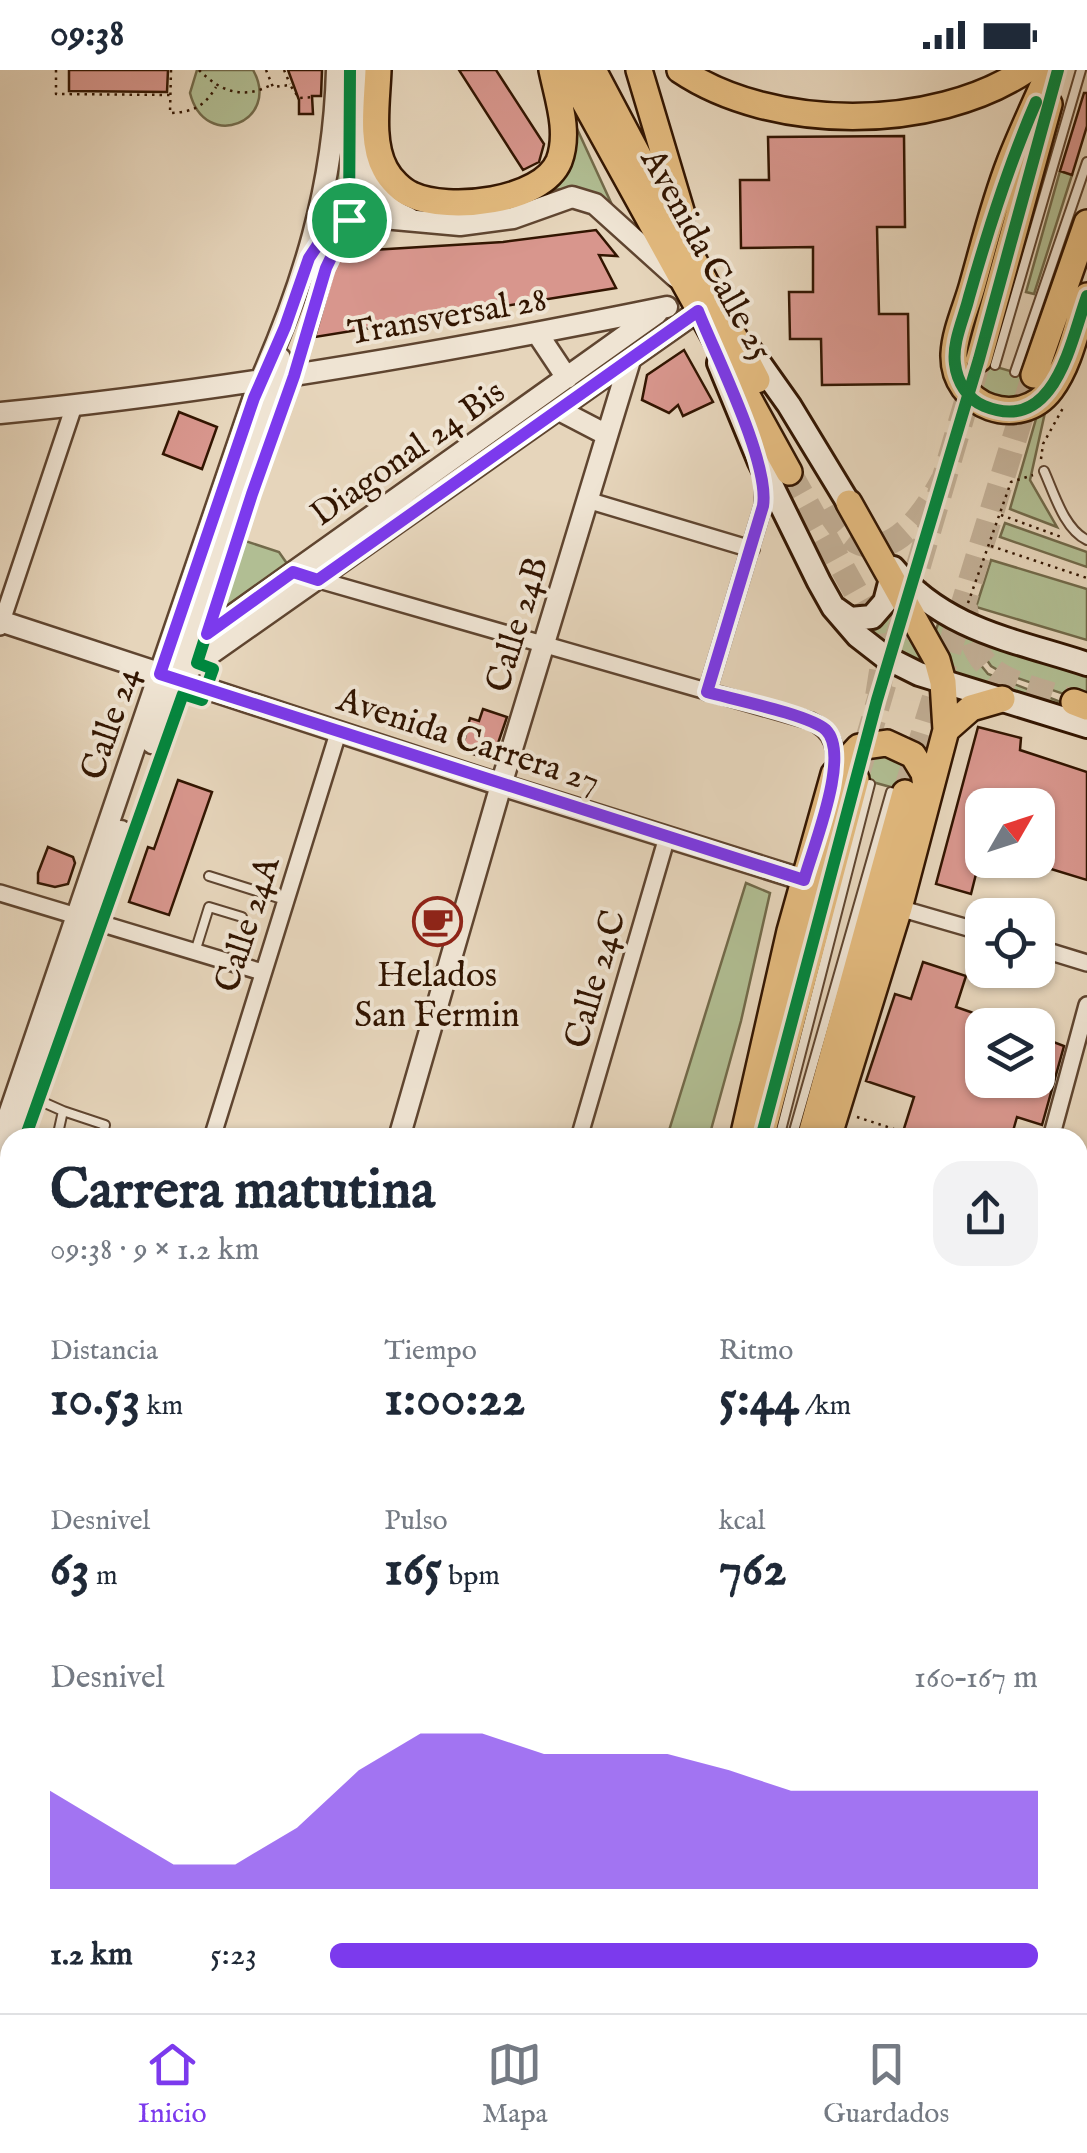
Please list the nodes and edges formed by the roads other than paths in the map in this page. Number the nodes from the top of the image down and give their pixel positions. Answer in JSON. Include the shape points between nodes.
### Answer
{"nodes":[{"id":1,"x":337,"y":70,"type":"edge"},
{"id":2,"x":359,"y":70,"type":"edge"},
{"id":3,"x":378,"y":70,"type":"edge"},
{"id":4,"x":552,"y":70,"type":"edge"},
{"id":5,"x":567,"y":70,"type":"edge"},
{"id":6,"x":594,"y":70,"type":"edge"},
{"id":7,"x":639,"y":70,"type":"edge"},
{"id":8,"x":680,"y":70,"type":"edge"},
{"id":9,"x":1026,"y":70,"type":"edge"},
{"id":10,"x":1050,"y":70,"type":"edge"},
{"id":11,"x":1058,"y":70,"type":"edge"},
{"id":12,"x":1081,"y":70,"type":"edge"},
{"id":13,"x":1087,"y":162,"type":"edge"},
{"id":14,"x":1087,"y":223,"type":"edge"},
{"id":15,"x":435,"y":224,"type":"junction"},
{"id":16,"x":309,"y":258,"type":"junction"},
{"id":17,"x":691,"y":294,"type":"junction"},
{"id":18,"x":1087,"y":296,"type":"edge"},
{"id":19,"x":537,"y":334,"type":"junction"},
{"id":20,"x":630,"y":360,"type":"junction"},
{"id":21,"x":987,"y":362,"type":"joint"},
{"id":22,"x":1024,"y":373,"type":"joint"},
{"id":23,"x":566,"y":378,"type":"junction"},
{"id":24,"x":269,"y":379,"type":"junction"},
{"id":25,"x":74,"y":406,"type":"junction"},
{"id":26,"x":559,"y":410,"type":"junction"},
{"id":27,"x":0,"y":412,"type":"edge"},
{"id":28,"x":607,"y":436,"type":"junction"},
{"id":29,"x":759,"y":460,"type":"junction"},
{"id":30,"x":795,"y":468,"type":"tunnel mouth"},
{"id":31,"x":1044,"y":471,"type":"road end"},
{"id":32,"x":587,"y":500,"type":"junction"},
{"id":33,"x":849,"y":503,"type":"junction"},
{"id":34,"x":1087,"y":540,"type":"edge"},
{"id":35,"x":750,"y":549,"type":"junction"},
{"id":36,"x":293,"y":572,"type":"junction"},
{"id":37,"x":891,"y":579,"type":"junction"},
{"id":38,"x":318,"y":580,"type":"junction"},
{"id":39,"x":833,"y":607,"type":"junction"},
{"id":40,"x":1,"y":623,"type":"edge"},
{"id":41,"x":544,"y":645,"type":"junction"},
{"id":42,"x":187,"y":648,"type":"junction"},
{"id":43,"x":1087,"y":664,"type":"edge"},
{"id":44,"x":166,"y":672,"type":"junction"},
{"id":45,"x":943,"y":682,"type":"junction"},
{"id":46,"x":707,"y":692,"type":"junction"},
{"id":47,"x":1002,"y":698,"type":"junction"},
{"id":48,"x":1087,"y":726,"type":"edge"},
{"id":49,"x":340,"y":730,"type":"junction"},
{"id":50,"x":946,"y":730,"type":"junction"},
{"id":51,"x":853,"y":779,"type":"junction"},
{"id":52,"x":500,"y":785,"type":"junction"},
{"id":53,"x":908,"y":794,"type":"junction"},
{"id":54,"x":667,"y":837,"type":"junction"},
{"id":55,"x":209,"y":876,"type":"dead end"},
{"id":56,"x":804,"y":880,"type":"junction"},
{"id":57,"x":0,"y":892,"type":"edge"},
{"id":58,"x":284,"y":900,"type":"junction"},
{"id":59,"x":899,"y":908,"type":"junction"},
{"id":60,"x":242,"y":917,"type":"dead end"},
{"id":61,"x":83,"y":919,"type":"junction"},
{"id":62,"x":965,"y":927,"type":"edge"},
{"id":63,"x":194,"y":952,"type":"junction"},
{"id":64,"x":1055,"y":953,"type":"edge"},
{"id":65,"x":1087,"y":962,"type":"edge"},
{"id":66,"x":262,"y":972,"type":"junction"},
{"id":67,"x":1087,"y":1004,"type":"edge"},
{"id":68,"x":32,"y":1097,"type":"junction"},
{"id":69,"x":64,"y":1111,"type":"junction"},
{"id":70,"x":5,"y":1128,"type":"edge"},
{"id":71,"x":21,"y":1128,"type":"edge"},
{"id":72,"x":62,"y":1128,"type":"edge"},
{"id":73,"x":104,"y":1128,"type":"edge"},
{"id":74,"x":215,"y":1128,"type":"edge"},
{"id":75,"x":402,"y":1128,"type":"edge"},
{"id":76,"x":581,"y":1128,"type":"edge"},
{"id":77,"x":746,"y":1128,"type":"edge"},
{"id":78,"x":764,"y":1128,"type":"edge"},
{"id":79,"x":781,"y":1128,"type":"edge"},
{"id":80,"x":795,"y":1128,"type":"edge"},
{"id":81,"x":813,"y":1128,"type":"edge"},
{"id":82,"x":831,"y":1128,"type":"edge"},
{"id":83,"x":1054,"y":1128,"type":"edge"}],
"edges":[{"from":1,"to":16,"type":"street","name":"Calle 24","via":[[331,145]]},
{"from":2,"to":15,"type":"street","via":[[358,147],[366,180],[397,213]]},
{"from":3,"to":4,"type":"main road","via":[[377,136],[384,168],[410,195],[479,202],[532,190],[556,167],[564,136]]},
{"from":5,"to":17,"type":"main road","name":"Avenida Calle 25"},
{"from":6,"to":17,"type":"main road","name":"Avenida Calle 25"},
{"from":7,"to":17,"type":"main road"},
{"from":8,"to":9,"type":"main road","via":[[734,98],[844,116],[952,102]]},
{"from":10,"to":18,"type":"main road","via":[[998,196],[954,351],[966,392],[1002,411],[1040,401],[1058,378]]},
{"from":11,"to":21,"type":"main road"},
{"from":12,"to":21,"type":"lane"},
{"from":13,"to":22,"type":"lane"},
{"from":14,"to":22,"type":"main road"},
{"from":15,"to":16,"type":"street","via":[[341,222]]},
{"from":15,"to":17,"type":"street","via":[[499,221],[563,198],[583,199]]},
{"from":16,"to":24,"type":"street","name":"Calle 24"},
{"from":17,"to":19,"type":"street","name":"Transversal 28"},
{"from":17,"to":20,"type":"street","name":"Diagonal 24 Bis"},
{"from":17,"to":23,"type":"street","name":"Diagonal 24 Bis"},
{"from":17,"to":29,"type":"main road"},
{"from":17,"to":30,"type":"main road","name":"Avenida Calle 25"},
{"from":17,"to":33,"type":"main road","via":[[789,405]]},
{"from":19,"to":23,"type":"street"},
{"from":19,"to":24,"type":"street","name":"Transversal 28"},
{"from":20,"to":26,"type":"street","name":"Diagonal 24 Bis"},
{"from":20,"to":28,"type":"street","name":"Calle 24B"},
{"from":23,"to":36,"type":"street","name":"Diagonal 24 Bis"},
{"from":24,"to":25,"type":"street","name":"Transversal 28"},
{"from":24,"to":42,"type":"street","name":"Calle 24"},
{"from":24,"to":44,"type":"street","name":"Calle 24"},
{"from":25,"to":27,"type":"street","name":"Transversal 28"},
{"from":25,"to":40,"type":"street"},
{"from":26,"to":28,"type":"street"},
{"from":26,"to":38,"type":"street","name":"Diagonal 24 Bis"},
{"from":28,"to":32,"type":"street","name":"Calle 24B"},
{"from":29,"to":35,"type":"street","via":[[764,502]]},
{"from":29,"to":39,"type":"main road"},
{"from":31,"to":34,"type":"lane","via":[[1069,522]]},
{"from":32,"to":35,"type":"street"},
{"from":32,"to":41,"type":"street","name":"Calle 24B"},
{"from":33,"to":37,"type":"main road"},
{"from":33,"to":43,"type":"main road","via":[[903,580],[935,609]]},
{"from":35,"to":46,"type":"street"},
{"from":36,"to":38,"type":"street"},
{"from":36,"to":42,"type":"street","name":"Diagonal 24 Bis"},
{"from":37,"to":39,"type":"main road","via":[[872,617],[850,619]]},
{"from":37,"to":45,"type":"main road"},
{"from":38,"to":41,"type":"street"},
{"from":38,"to":44,"type":"street","name":"Diagonal 24 Bis"},
{"from":39,"to":45,"type":"main road","via":[[885,657]]},
{"from":40,"to":44,"type":"street","name":"Avenida Carrera 27"},
{"from":41,"to":46,"type":"street"},
{"from":41,"to":52,"type":"street","name":"Calle 24B"},
{"from":42,"to":44,"type":"street","name":"Calle 24"},
{"from":44,"to":49,"type":"street","name":"Avenida Carrera 27"},
{"from":44,"to":61,"type":"street","name":"Calle 24"},
{"from":45,"to":47,"type":"main road"},
{"from":45,"to":50,"type":"main road"},
{"from":46,"to":51,"type":"street","via":[[821,726]]},
{"from":47,"to":48,"type":"main road"},
{"from":47,"to":50,"type":"main road","via":[[971,708]]},
{"from":49,"to":52,"type":"street","name":"Avenida Carrera 27"},
{"from":49,"to":58,"type":"street","name":"Calle 24A"},
{"from":50,"to":53,"type":"main road"},
{"from":51,"to":53,"type":"main road","via":[[859,747],[887,742],[907,751],[924,773]]},
{"from":51,"to":56,"type":"main road"},
{"from":51,"to":78,"type":"main road"},
{"from":51,"to":79,"type":"lane"},
{"from":52,"to":54,"type":"street","name":"Avenida Carrera 27"},
{"from":52,"to":75,"type":"street","name":"Calle 24B"},
{"from":53,"to":59,"type":"main road"},
{"from":53,"to":80,"type":"lane"},
{"from":53,"to":81,"type":"main road"},
{"from":54,"to":56,"type":"street","name":"Avenida Carrera 27"},
{"from":54,"to":76,"type":"street","name":"Calle 24C"},
{"from":55,"to":58,"type":"lane"},
{"from":56,"to":77,"type":"main road"},
{"from":57,"to":61,"type":"street"},
{"from":58,"to":66,"type":"street","name":"Calle 24A"},
{"from":59,"to":62,"type":"street"},
{"from":59,"to":82,"type":"main road"},
{"from":60,"to":63,"type":"lane","via":[[208,907]]},
{"from":61,"to":63,"type":"street"},
{"from":61,"to":68,"type":"street","name":"Calle 24"},
{"from":61,"to":70,"type":"street","name":"Calle 24"},
{"from":63,"to":66,"type":"street"},
{"from":64,"to":65,"type":"street"},
{"from":66,"to":74,"type":"street","name":"Calle 24A"},
{"from":67,"to":83,"type":"street"},
{"from":68,"to":69,"type":"lane"},
{"from":68,"to":71,"type":"street","name":"Calle 24"},
{"from":69,"to":72,"type":"lane"},
{"from":69,"to":73,"type":"lane"}]}
